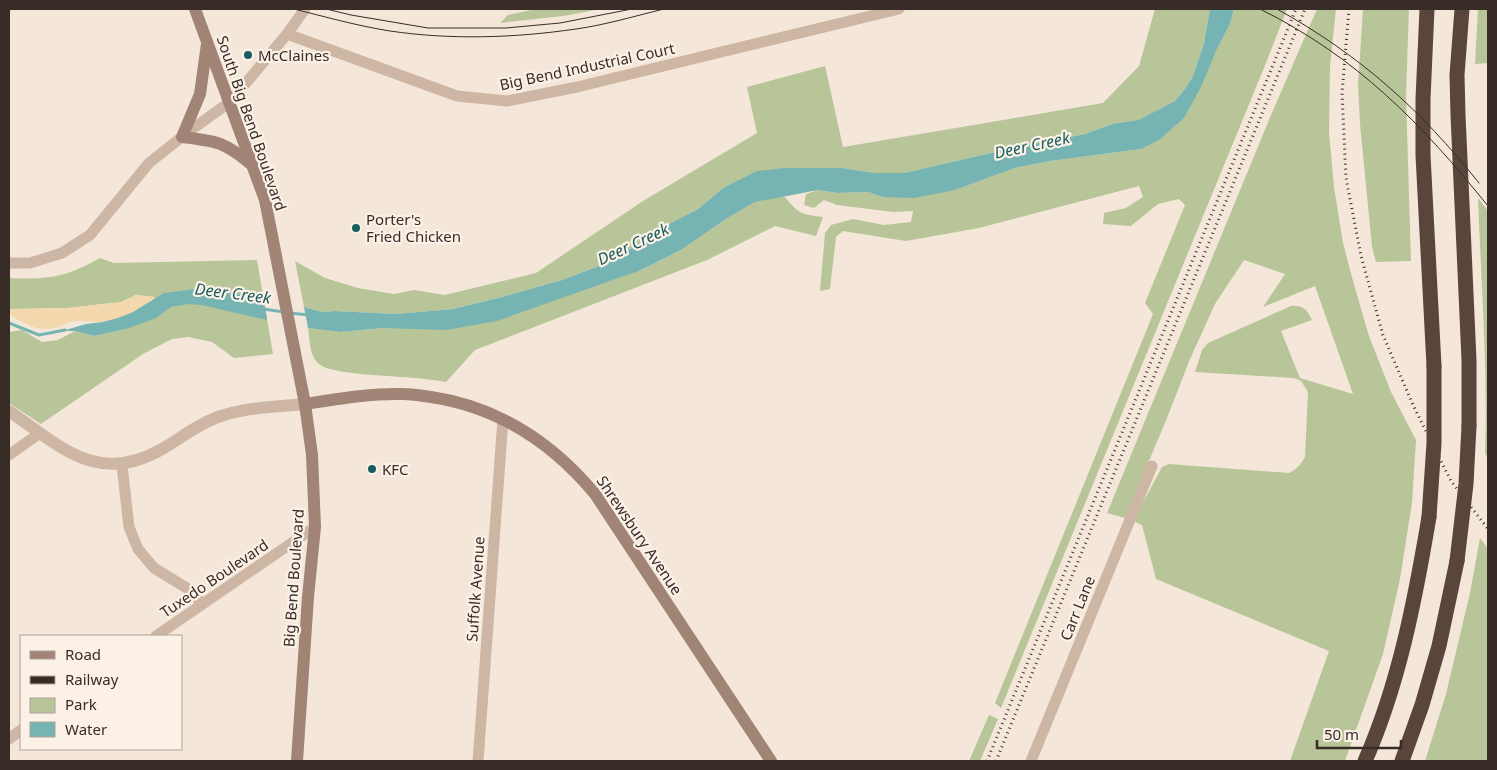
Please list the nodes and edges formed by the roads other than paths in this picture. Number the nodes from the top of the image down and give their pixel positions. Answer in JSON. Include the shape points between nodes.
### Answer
{"nodes":[{"id":1,"x":195,"y":9,"type":"edge"},
{"id":2,"x":305,"y":9,"type":"edge"},
{"id":3,"x":899,"y":9,"type":"edge"},
{"id":4,"x":1462,"y":9,"type":"edge"},
{"id":5,"x":1427,"y":10,"type":"edge"},
{"id":6,"x":287,"y":34,"type":"junction"},
{"id":7,"x":208,"y":42,"type":"junction"},
{"id":8,"x":230,"y":102,"type":"junction"},
{"id":9,"x":182,"y":137,"type":"junction"},
{"id":10,"x":252,"y":165,"type":"junction"},
{"id":11,"x":9,"y":263,"type":"edge"},
{"id":12,"x":298,"y":367,"type":"joint"},
{"id":13,"x":305,"y":404,"type":"junction"},
{"id":14,"x":9,"y":411,"type":"edge"},
{"id":15,"x":503,"y":419,"type":"junction"},
{"id":16,"x":40,"y":433,"type":"junction"},
{"id":17,"x":9,"y":455,"type":"edge"},
{"id":18,"x":122,"y":465,"type":"junction"},
{"id":19,"x":1152,"y":466,"type":"dead end"},
{"id":20,"x":315,"y":528,"type":"junction"},
{"id":21,"x":202,"y":604,"type":"junction"},
{"id":22,"x":157,"y":635,"type":"edge"},
{"id":23,"x":20,"y":731,"type":"edge"},
{"id":24,"x":9,"y":739,"type":"edge"},
{"id":25,"x":294,"y":759,"type":"edge"},
{"id":26,"x":478,"y":761,"type":"edge"},
{"id":27,"x":771,"y":761,"type":"edge"},
{"id":28,"x":1031,"y":761,"type":"edge"},
{"id":29,"x":1365,"y":761,"type":"edge"},
{"id":30,"x":1402,"y":761,"type":"edge"}],
"edges":[{"from":1,"to":7,"type":"main road","name":"South Big Bend Boulevard"},
{"from":2,"to":6,"type":"street"},
{"from":3,"to":6,"type":"street","name":"Big Bend Industrial Court","via":[[507,101],[457,96]]},
{"from":4,"to":30,"type":"highway","bridge":true,"via":[[1457,75],[1469,360],[1466,484],[1457,561],[1439,646]]},
{"from":5,"to":29,"type":"highway","bridge":true,"via":[[1423,155],[1434,366],[1429,517],[1404,643]]},
{"from":6,"to":8,"type":"street"},
{"from":7,"to":8,"type":"main road","name":"South Big Bend Boulevard"},
{"from":7,"to":9,"type":"main road","via":[[200,94]]},
{"from":8,"to":9,"type":"street"},
{"from":8,"to":10,"type":"main road","name":"South Big Bend Boulevard"},
{"from":9,"to":10,"type":"main road","via":[[215,141]]},
{"from":9,"to":11,"type":"street","via":[[149,163],[90,235],[62,253],[30,263]]},
{"from":10,"to":12,"type":"main road","name":"South Big Bend Boulevard","via":[[265,200]]},
{"from":12,"to":13,"type":"main road","name":"Big Bend Boulevard"},
{"from":13,"to":15,"type":"main road","name":"Shrewsbury Avenue","via":[[406,394],[455,401]]},
{"from":13,"to":18,"type":"street","via":[[239,411],[218,417],[150,456]]},
{"from":13,"to":20,"type":"main road","name":"Big Bend Boulevard","via":[[312,455]]},
{"from":14,"to":16,"type":"street"},
{"from":15,"to":26,"type":"street","name":"Suffolk Avenue"},
{"from":15,"to":27,"type":"main road","name":"Shrewsbury Avenue","via":[[547,446],[594,494]]},
{"from":16,"to":17,"type":"street"},
{"from":16,"to":18,"type":"street","via":[[90,461]]},
{"from":18,"to":21,"type":"street","via":[[130,527],[138,549],[154,568],[190,590]]},
{"from":19,"to":28,"type":"street","name":"Carr Lane"},
{"from":20,"to":21,"type":"street","name":"Tuxedo Boulevard"},
{"from":20,"to":25,"type":"main road","name":"Big Bend Boulevard"},
{"from":21,"to":22,"type":"street","name":"Tuxedo Boulevard"},
{"from":23,"to":24,"type":"street"}]}
